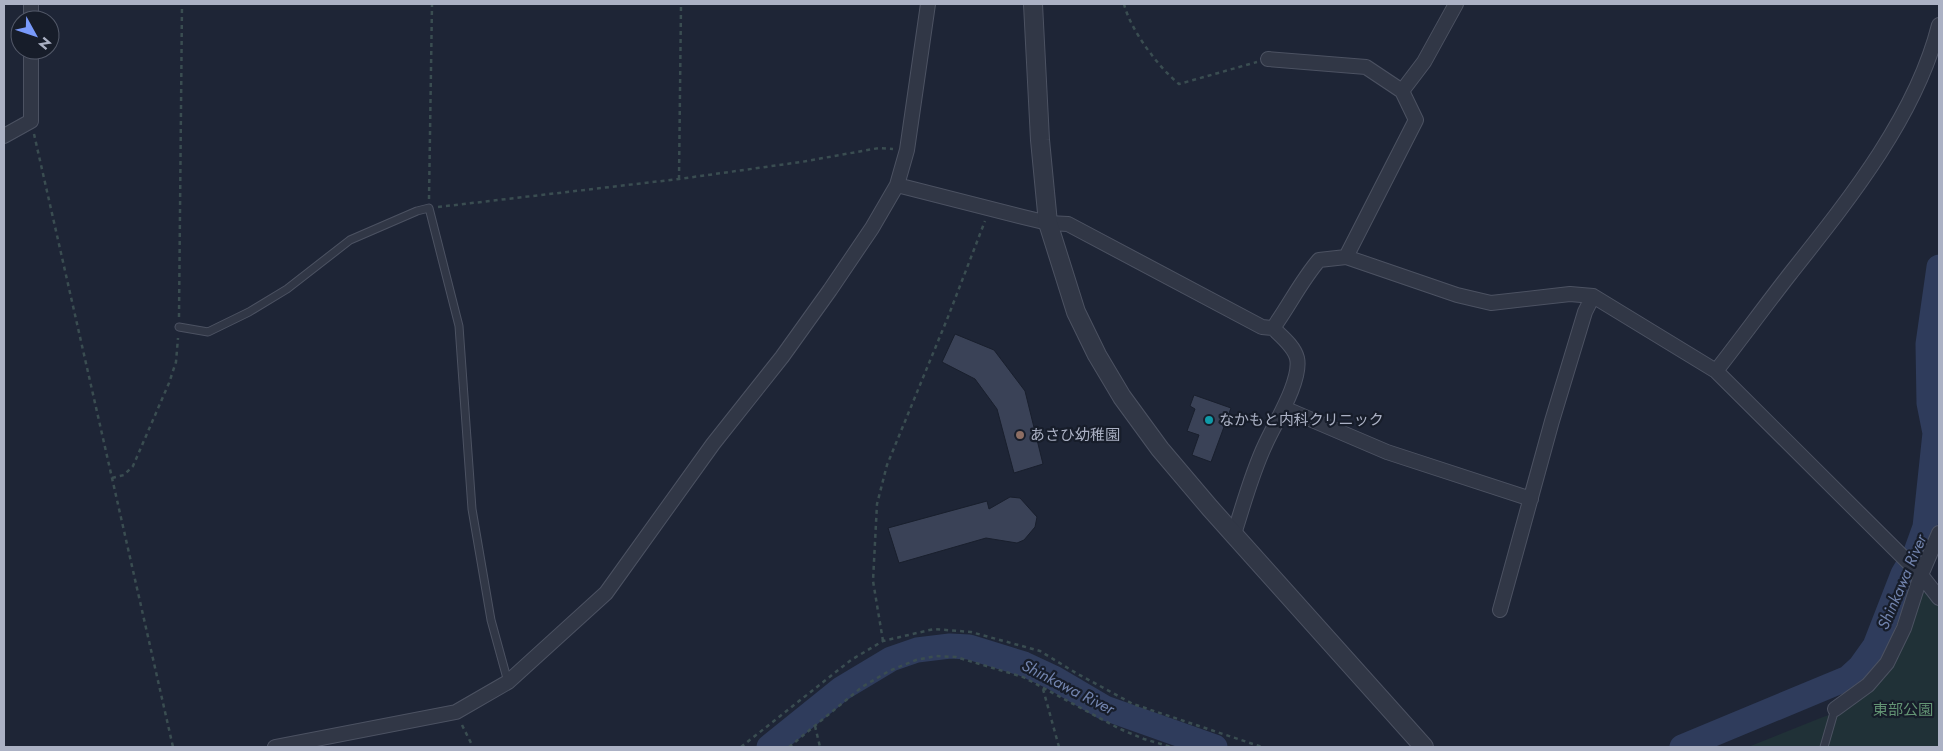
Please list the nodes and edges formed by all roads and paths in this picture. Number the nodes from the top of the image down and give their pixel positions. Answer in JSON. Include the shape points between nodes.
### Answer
{"nodes":[{"id":1,"x":182,"y":4,"type":"edge"},
{"id":2,"x":432,"y":4,"type":"edge"},
{"id":3,"x":680,"y":4,"type":"edge"},
{"id":4,"x":928,"y":4,"type":"edge"},
{"id":5,"x":1033,"y":4,"type":"edge"},
{"id":6,"x":1124,"y":4,"type":"edge"},
{"id":7,"x":1456,"y":4,"type":"edge"},
{"id":8,"x":1939,"y":25,"type":"edge"},
{"id":9,"x":1268,"y":58,"type":"joint"},
{"id":10,"x":31,"y":60,"type":"edge"},
{"id":11,"x":1402,"y":91,"type":"junction"},
{"id":12,"x":31,"y":121,"type":"junction"},
{"id":13,"x":4,"y":136,"type":"edge"},
{"id":14,"x":907,"y":150,"type":"junction"},
{"id":15,"x":679,"y":179,"type":"junction"},
{"id":16,"x":897,"y":185,"type":"junction"},
{"id":17,"x":429,"y":208,"type":"junction"},
{"id":18,"x":990,"y":208,"type":"junction"},
{"id":19,"x":1048,"y":222,"type":"junction"},
{"id":20,"x":1346,"y":257,"type":"junction"},
{"id":21,"x":1593,"y":296,"type":"junction"},
{"id":22,"x":179,"y":328,"type":"junction"},
{"id":23,"x":1273,"y":328,"type":"junction"},
{"id":24,"x":1716,"y":371,"type":"junction"},
{"id":25,"x":1284,"y":408,"type":"junction"},
{"id":26,"x":112,"y":478,"type":"junction"},
{"id":27,"x":1531,"y":499,"type":"junction"},
{"id":28,"x":1939,"y":533,"type":"edge"},
{"id":29,"x":1234,"y":534,"type":"junction"},
{"id":30,"x":1914,"y":568,"type":"junction"},
{"id":31,"x":1939,"y":598,"type":"edge"},
{"id":32,"x":1500,"y":610,"type":"dead end"},
{"id":33,"x":883,"y":641,"type":"junction"},
{"id":34,"x":508,"y":682,"type":"junction"},
{"id":35,"x":1043,"y":689,"type":"junction"},
{"id":36,"x":1835,"y":709,"type":"joint"},
{"id":37,"x":456,"y":712,"type":"junction"},
{"id":38,"x":815,"y":726,"type":"junction"},
{"id":39,"x":173,"y":747,"type":"edge"},
{"id":40,"x":276,"y":747,"type":"edge"},
{"id":41,"x":474,"y":747,"type":"edge"},
{"id":42,"x":741,"y":747,"type":"edge"},
{"id":43,"x":790,"y":747,"type":"edge"},
{"id":44,"x":820,"y":747,"type":"edge"},
{"id":45,"x":1059,"y":747,"type":"edge"},
{"id":46,"x":1171,"y":747,"type":"edge"},
{"id":47,"x":1262,"y":747,"type":"edge"},
{"id":48,"x":1424,"y":747,"type":"edge"},
{"id":49,"x":1824,"y":747,"type":"edge"}],
"edges":[{"from":1,"to":22,"type":"path"},
{"from":2,"to":17,"type":"path"},
{"from":3,"to":15,"type":"path"},
{"from":4,"to":14,"type":"street"},
{"from":5,"to":19,"type":"street"},
{"from":6,"to":9,"type":"path","via":[[1127,18],[1164,72],[1179,84]]},
{"from":7,"to":11,"type":"street","via":[[1424,62]]},
{"from":8,"to":24,"type":"street","via":[[1919,81],[1870,168]]},
{"from":9,"to":11,"type":"street","via":[[1366,67]]},
{"from":10,"to":12,"type":"street"},
{"from":11,"to":20,"type":"street","via":[[1416,120]]},
{"from":12,"to":13,"type":"street"},
{"from":12,"to":26,"type":"path"},
{"from":14,"to":15,"type":"path","via":[[879,148]]},
{"from":14,"to":16,"type":"street"},
{"from":15,"to":17,"type":"path"},
{"from":16,"to":18,"type":"street"},
{"from":16,"to":34,"type":"street","via":[[830,290],[713,444],[606,593]]},
{"from":17,"to":22,"type":"lane","via":[[350,240],[287,289],[208,332]]},
{"from":17,"to":34,"type":"lane","via":[[459,326],[472,509],[492,620]]},
{"from":18,"to":19,"type":"street"},
{"from":18,"to":33,"type":"path","via":[[887,465],[877,504],[873,581]]},
{"from":19,"to":23,"type":"street","via":[[1068,224],[1262,327]]},
{"from":19,"to":29,"type":"street","via":[[1076,312],[1122,397],[1160,449]]},
{"from":20,"to":21,"type":"street","via":[[1457,295],[1491,303],[1570,294]]},
{"from":20,"to":23,"type":"street","via":[[1319,260]]},
{"from":21,"to":24,"type":"street"},
{"from":21,"to":27,"type":"street","via":[[1585,312]]},
{"from":22,"to":26,"type":"path","via":[[176,362],[169,383],[133,466],[124,475]]},
{"from":23,"to":25,"type":"street","via":[[1297,357],[1297,370]]},
{"from":24,"to":30,"type":"street"},
{"from":25,"to":27,"type":"street","via":[[1387,452]]},
{"from":25,"to":29,"type":"street","via":[[1252,477]]},
{"from":26,"to":39,"type":"path"},
{"from":27,"to":32,"type":"street"},
{"from":28,"to":30,"type":"street"},
{"from":29,"to":48,"type":"street"},
{"from":30,"to":31,"type":"street"},
{"from":30,"to":36,"type":"street","via":[[1904,628],[1887,663],[1868,685]]},
{"from":33,"to":42,"type":"path","via":[[851,660]]},
{"from":33,"to":47,"type":"path","via":[[934,629],[953,629],[1007,641],[1040,651],[1133,704]]},
{"from":34,"to":37,"type":"street"},
{"from":35,"to":38,"type":"path","via":[[1023,677],[956,657],[936,656],[889,670],[862,687]]},
{"from":35,"to":45,"type":"path"},
{"from":35,"to":46,"type":"path","via":[[1120,729]]},
{"from":36,"to":49,"type":"lane"},
{"from":37,"to":40,"type":"street"},
{"from":37,"to":41,"type":"path"},
{"from":38,"to":43,"type":"path"},
{"from":38,"to":44,"type":"path"}]}
